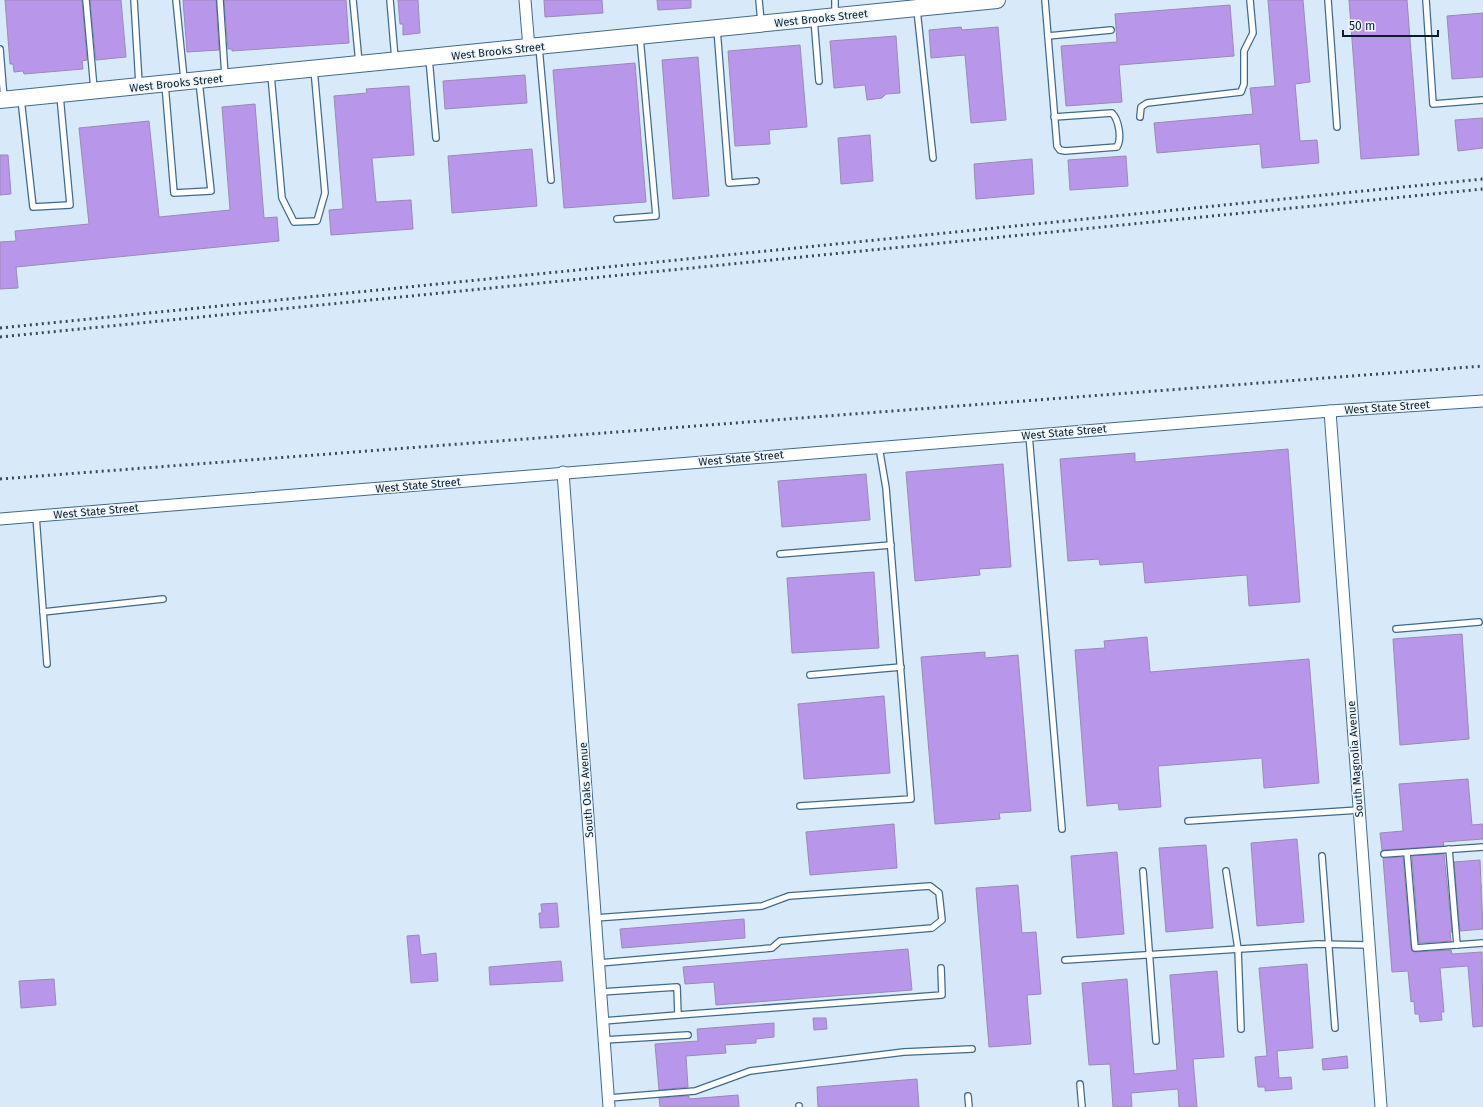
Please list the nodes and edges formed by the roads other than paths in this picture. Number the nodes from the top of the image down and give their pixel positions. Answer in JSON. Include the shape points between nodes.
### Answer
{"nodes":[{"id":1,"x":86,"y":0,"type":"edge"},
{"id":2,"x":134,"y":0,"type":"edge"},
{"id":3,"x":176,"y":0,"type":"edge"},
{"id":4,"x":220,"y":0,"type":"edge"},
{"id":5,"x":353,"y":0,"type":"edge"},
{"id":6,"x":390,"y":0,"type":"edge"},
{"id":7,"x":525,"y":0,"type":"edge"},
{"id":8,"x":759,"y":0,"type":"edge"},
{"id":9,"x":835,"y":0,"type":"edge"},
{"id":10,"x":997,"y":0,"type":"edge"},
{"id":11,"x":1045,"y":0,"type":"edge"},
{"id":12,"x":1250,"y":0,"type":"edge"},
{"id":13,"x":1328,"y":0,"type":"edge"},
{"id":14,"x":1426,"y":0,"type":"edge"},
{"id":15,"x":966,"y":2,"type":"edge"},
{"id":16,"x":917,"y":8,"type":"junction"},
{"id":17,"x":836,"y":16,"type":"junction"},
{"id":18,"x":814,"y":19,"type":"junction"},
{"id":19,"x":761,"y":24,"type":"junction"},
{"id":20,"x":717,"y":29,"type":"junction"},
{"id":21,"x":1111,"y":30,"type":"dead end"},
{"id":22,"x":640,"y":36,"type":"junction"},
{"id":23,"x":1048,"y":36,"type":"junction"},
{"id":24,"x":534,"y":47,"type":"junction"},
{"id":25,"x":0,"y":49,"type":"edge"},
{"id":26,"x":429,"y":58,"type":"junction"},
{"id":27,"x":395,"y":61,"type":"junction"},
{"id":28,"x":359,"y":65,"type":"junction"},
{"id":29,"x":314,"y":69,"type":"junction"},
{"id":30,"x":271,"y":73,"type":"junction"},
{"id":31,"x":225,"y":78,"type":"junction"},
{"id":32,"x":191,"y":81,"type":"junction"},
{"id":33,"x":819,"y":81,"type":"dead end"},
{"id":34,"x":164,"y":84,"type":"junction"},
{"id":35,"x":139,"y":86,"type":"junction"},
{"id":36,"x":94,"y":91,"type":"junction"},
{"id":37,"x":60,"y":94,"type":"junction"},
{"id":38,"x":20,"y":98,"type":"junction"},
{"id":39,"x":2,"y":100,"type":"edge"},
{"id":40,"x":1483,"y":100,"type":"edge"},
{"id":41,"x":1054,"y":117,"type":"junction"},
{"id":42,"x":1140,"y":117,"type":"dead end"},
{"id":43,"x":1337,"y":127,"type":"dead end"},
{"id":44,"x":436,"y":138,"type":"dead end"},
{"id":45,"x":933,"y":158,"type":"dead end"},
{"id":46,"x":551,"y":180,"type":"dead end"},
{"id":47,"x":756,"y":181,"type":"dead end"},
{"id":48,"x":618,"y":219,"type":"dead end"},
{"id":49,"x":1483,"y":401,"type":"edge"},
{"id":50,"x":1330,"y":411,"type":"junction"},
{"id":51,"x":1029,"y":435,"type":"junction"},
{"id":52,"x":879,"y":447,"type":"junction"},
{"id":53,"x":563,"y":472,"type":"junction"},
{"id":54,"x":36,"y":516,"type":"junction"},
{"id":55,"x":0,"y":519,"type":"edge"},
{"id":56,"x":891,"y":546,"type":"junction"},
{"id":57,"x":780,"y":554,"type":"dead end"},
{"id":58,"x":163,"y":599,"type":"dead end"},
{"id":59,"x":43,"y":612,"type":"junction"},
{"id":60,"x":1479,"y":622,"type":"dead end"},
{"id":61,"x":1396,"y":629,"type":"dead end"},
{"id":62,"x":47,"y":664,"type":"dead end"},
{"id":63,"x":901,"y":667,"type":"junction"},
{"id":64,"x":810,"y":675,"type":"dead end"},
{"id":65,"x":800,"y":806,"type":"dead end"},
{"id":66,"x":1359,"y":810,"type":"junction"},
{"id":67,"x":1188,"y":821,"type":"dead end"},
{"id":68,"x":1062,"y":829,"type":"dead end"},
{"id":69,"x":1483,"y":847,"type":"edge"},
{"id":70,"x":1449,"y":849,"type":"junction"},
{"id":71,"x":1407,"y":853,"type":"junction"},
{"id":72,"x":1384,"y":854,"type":"dead end"},
{"id":73,"x":1322,"y":856,"type":"dead end"},
{"id":74,"x":1226,"y":870,"type":"dead end"},
{"id":75,"x":1143,"y":871,"type":"dead end"},
{"id":76,"x":596,"y":918,"type":"junction"},
{"id":77,"x":1483,"y":943,"type":"edge"},
{"id":78,"x":1328,"y":944,"type":"junction"},
{"id":79,"x":1369,"y":945,"type":"junction"},
{"id":80,"x":1457,"y":945,"type":"junction"},
{"id":81,"x":1238,"y":949,"type":"junction"},
{"id":82,"x":1149,"y":954,"type":"junction"},
{"id":83,"x":1065,"y":960,"type":"dead end"},
{"id":84,"x":599,"y":963,"type":"junction"},
{"id":85,"x":941,"y":968,"type":"dead end"},
{"id":86,"x":601,"y":992,"type":"junction"},
{"id":87,"x":678,"y":1015,"type":"junction"},
{"id":88,"x":603,"y":1021,"type":"junction"},
{"id":89,"x":1335,"y":1028,"type":"dead end"},
{"id":90,"x":1241,"y":1029,"type":"dead end"},
{"id":91,"x":688,"y":1035,"type":"dead end"},
{"id":92,"x":604,"y":1040,"type":"junction"},
{"id":93,"x":1156,"y":1041,"type":"dead end"},
{"id":94,"x":972,"y":1049,"type":"dead end"},
{"id":95,"x":1080,"y":1084,"type":"dead end"},
{"id":96,"x":968,"y":1096,"type":"dead end"},
{"id":97,"x":609,"y":1103,"type":"edge"},
{"id":98,"x":969,"y":1107,"type":"edge"},
{"id":99,"x":1082,"y":1107,"type":"edge"},
{"id":100,"x":1381,"y":1107,"type":"edge"}],
"edges":[{"from":1,"to":36,"type":"lane"},
{"from":2,"to":35,"type":"lane"},
{"from":3,"to":32,"type":"lane"},
{"from":4,"to":31,"type":"lane"},
{"from":5,"to":28,"type":"lane"},
{"from":6,"to":27,"type":"lane"},
{"from":7,"to":24,"type":"street"},
{"from":8,"to":19,"type":"lane"},
{"from":9,"to":17,"type":"lane"},
{"from":10,"to":15,"type":"street","name":"West Brooks Street"},
{"from":11,"to":23,"type":"lane"},
{"from":12,"to":42,"type":"lane","via":[[1253,33],[1244,51],[1244,84],[1241,92],[1147,103],[1141,106]]},
{"from":13,"to":43,"type":"lane"},
{"from":14,"to":40,"type":"lane","via":[[1433,104]]},
{"from":15,"to":16,"type":"street","name":"West Brooks Street"},
{"from":16,"to":17,"type":"street","name":"West Brooks Street","via":[[894,8]]},
{"from":16,"to":45,"type":"lane"},
{"from":17,"to":18,"type":"street","name":"West Brooks Street"},
{"from":18,"to":19,"type":"street","name":"West Brooks Street"},
{"from":18,"to":33,"type":"lane"},
{"from":19,"to":20,"type":"street","name":"West Brooks Street"},
{"from":20,"to":22,"type":"street","name":"West Brooks Street"},
{"from":20,"to":47,"type":"lane","via":[[729,183]]},
{"from":21,"to":23,"type":"lane"},
{"from":22,"to":24,"type":"street","name":"West Brooks Street"},
{"from":22,"to":48,"type":"lane","via":[[656,216]]},
{"from":23,"to":41,"type":"lane"},
{"from":24,"to":26,"type":"street","name":"West Brooks Street"},
{"from":24,"to":46,"type":"lane"},
{"from":25,"to":39,"type":"lane"},
{"from":26,"to":27,"type":"street","name":"West Brooks Street"},
{"from":26,"to":44,"type":"lane"},
{"from":27,"to":28,"type":"street","name":"West Brooks Street"},
{"from":28,"to":29,"type":"street","name":"West Brooks Street"},
{"from":29,"to":30,"type":"street","name":"West Brooks Street"},
{"from":29,"to":30,"type":"lane","via":[[325,193],[317,221],[294,222],[282,198]]},
{"from":30,"to":31,"type":"street","name":"West Brooks Street"},
{"from":31,"to":32,"type":"street","name":"West Brooks Street"},
{"from":32,"to":34,"type":"street","name":"West Brooks Street"},
{"from":32,"to":34,"type":"lane","via":[[211,191],[174,193]]},
{"from":34,"to":35,"type":"street","name":"West Brooks Street"},
{"from":35,"to":36,"type":"street","name":"West Brooks Street"},
{"from":36,"to":37,"type":"street","name":"West Brooks Street"},
{"from":37,"to":38,"type":"street","name":"West Brooks Street"},
{"from":37,"to":38,"type":"lane","via":[[70,205],[33,207]]},
{"from":38,"to":39,"type":"street","name":"West Brooks Street"},
{"from":41,"to":41,"type":"lane","via":[[1057,146],[1060,150],[1066,152],[1117,147],[1119,143],[1117,118],[1112,113]]},
{"from":49,"to":50,"type":"street","name":"West State Street"},
{"from":50,"to":51,"type":"street","name":"West State Street"},
{"from":50,"to":66,"type":"street","name":"South Magnolia Avenue"},
{"from":51,"to":52,"type":"street","name":"West State Street"},
{"from":51,"to":68,"type":"lane"},
{"from":52,"to":53,"type":"street","name":"West State Street"},
{"from":52,"to":56,"type":"lane","via":[[886,488]]},
{"from":53,"to":54,"type":"street","name":"West State Street"},
{"from":53,"to":76,"type":"street","name":"South Oaks Avenue"},
{"from":54,"to":55,"type":"street","name":"West State Street"},
{"from":54,"to":59,"type":"lane"},
{"from":56,"to":57,"type":"lane"},
{"from":56,"to":63,"type":"lane"},
{"from":58,"to":59,"type":"lane"},
{"from":59,"to":62,"type":"lane"},
{"from":60,"to":61,"type":"lane"},
{"from":63,"to":64,"type":"lane"},
{"from":63,"to":65,"type":"lane","via":[[911,799]]},
{"from":66,"to":67,"type":"lane"},
{"from":66,"to":79,"type":"street","name":"South Magnolia Avenue"},
{"from":69,"to":70,"type":"lane"},
{"from":70,"to":71,"type":"lane"},
{"from":70,"to":80,"type":"lane"},
{"from":71,"to":72,"type":"lane"},
{"from":71,"to":80,"type":"lane","via":[[1415,948]]},
{"from":73,"to":78,"type":"lane"},
{"from":74,"to":81,"type":"lane"},
{"from":75,"to":82,"type":"lane"},
{"from":76,"to":84,"type":"street","name":"South Oaks Avenue"},
{"from":76,"to":84,"type":"lane","via":[[762,906],[789,896],[930,886],[939,893],[942,920],[932,928],[780,941],[772,948]]},
{"from":77,"to":80,"type":"lane"},
{"from":78,"to":79,"type":"lane"},
{"from":78,"to":81,"type":"lane"},
{"from":78,"to":89,"type":"lane"},
{"from":79,"to":100,"type":"street","name":"South Magnolia Avenue"},
{"from":81,"to":82,"type":"lane"},
{"from":81,"to":90,"type":"lane"},
{"from":82,"to":83,"type":"lane"},
{"from":82,"to":93,"type":"lane"},
{"from":84,"to":86,"type":"street","name":"South Oaks Avenue"},
{"from":85,"to":87,"type":"lane","via":[[942,995]]},
{"from":86,"to":87,"type":"lane","via":[[677,987]]},
{"from":86,"to":88,"type":"street","name":"South Oaks Avenue"},
{"from":87,"to":88,"type":"lane"},
{"from":88,"to":92,"type":"street","name":"South Oaks Avenue"},
{"from":91,"to":92,"type":"lane"},
{"from":92,"to":97,"type":"street","name":"South Oaks Avenue"},
{"from":94,"to":97,"type":"lane","via":[[904,1052],[750,1071],[695,1091]]},
{"from":95,"to":99,"type":"lane"},
{"from":96,"to":98,"type":"lane"}]}
